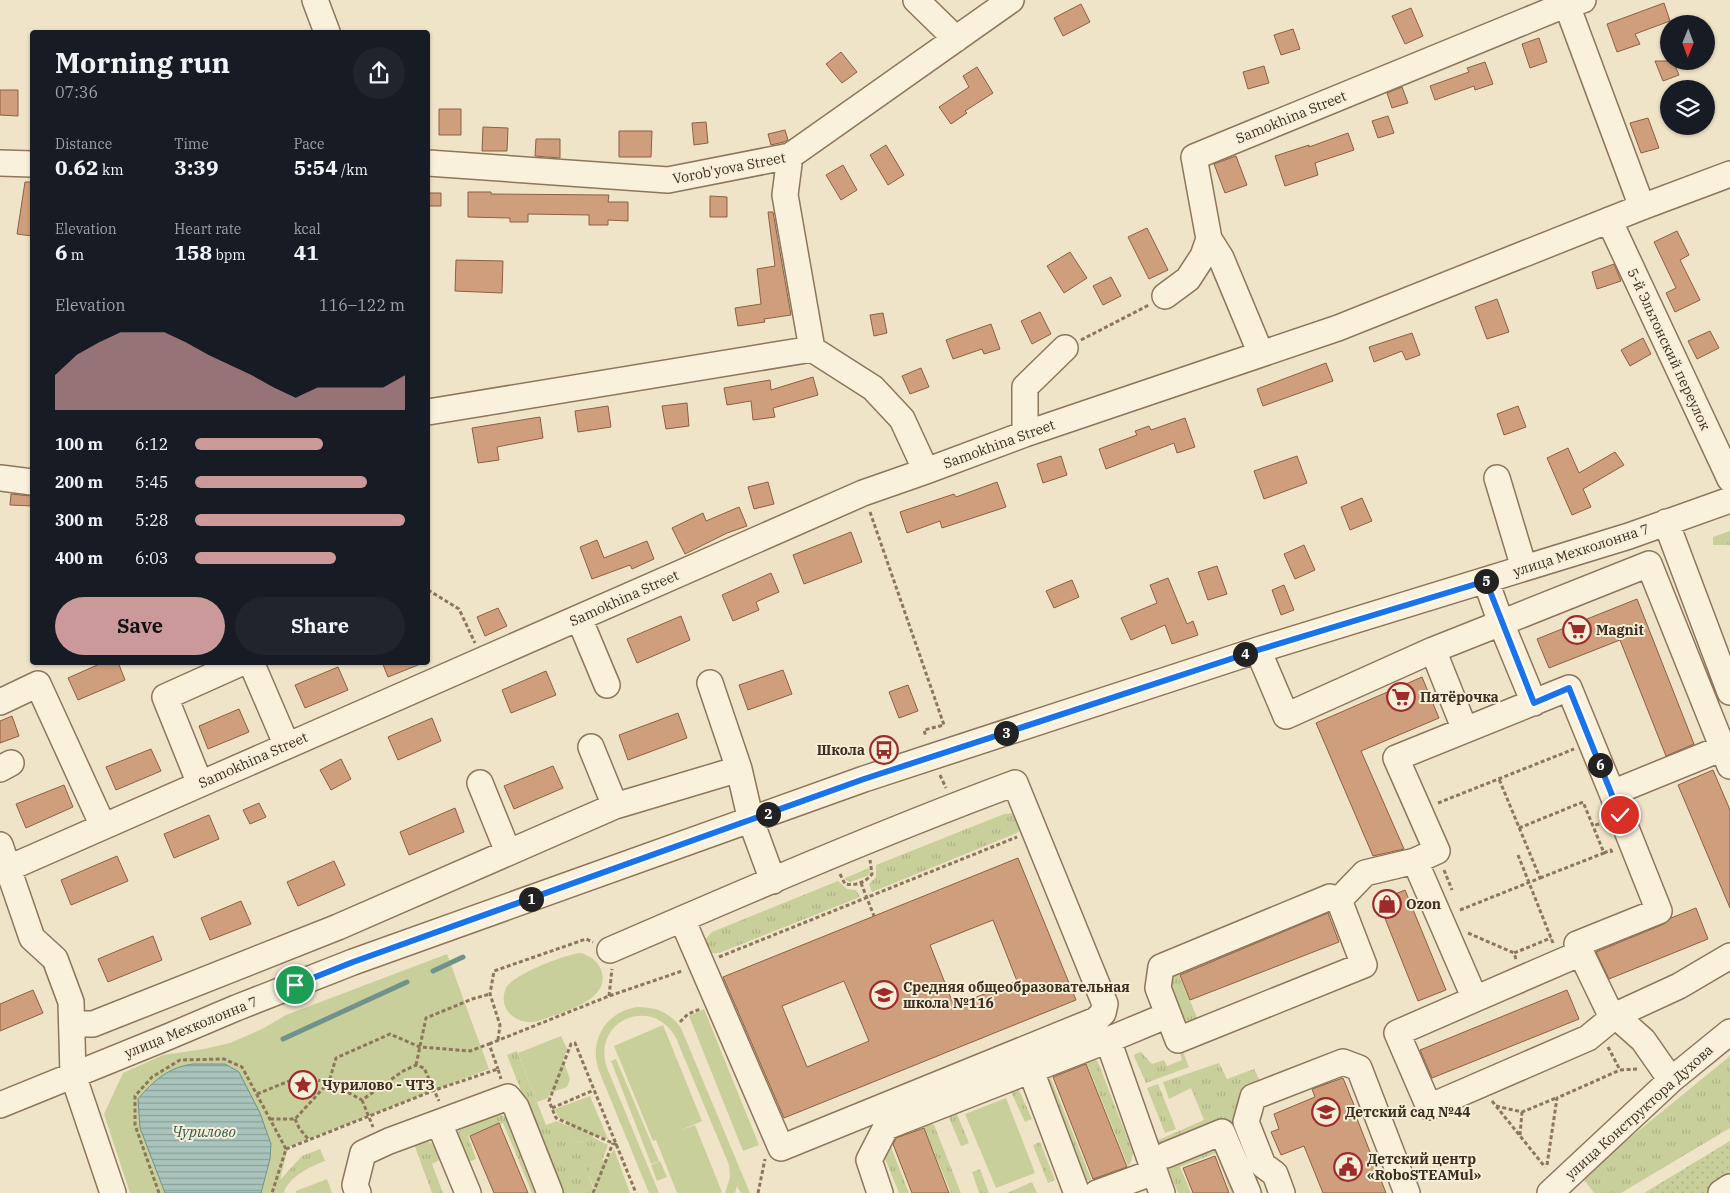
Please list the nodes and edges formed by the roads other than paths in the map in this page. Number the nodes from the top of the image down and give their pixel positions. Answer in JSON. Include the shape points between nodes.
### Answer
{"nodes":[{"id":1,"x":315,"y":0,"type":"edge"},
{"id":2,"x":916,"y":0,"type":"edge"},
{"id":3,"x":1012,"y":0,"type":"edge"},
{"id":4,"x":1572,"y":2,"type":"edge"},
{"id":5,"x":326,"y":30,"type":"edge"},
{"id":6,"x":956,"y":39,"type":"junction"},
{"id":7,"x":790,"y":156,"type":"junction"},
{"id":8,"x":0,"y":163,"type":"edge"},
{"id":9,"x":430,"y":163,"type":"edge"},
{"id":10,"x":30,"y":164,"type":"edge"},
{"id":11,"x":1730,"y":174,"type":"edge"},
{"id":12,"x":1642,"y":207,"type":"junction"},
{"id":13,"x":1609,"y":220,"type":"junction"},
{"id":14,"x":1209,"y":239,"type":"junction"},
{"id":15,"x":1165,"y":296,"type":"road end"},
{"id":16,"x":1065,"y":348,"type":"road end"},
{"id":17,"x":812,"y":350,"type":"junction"},
{"id":18,"x":1261,"y":354,"type":"junction"},
{"id":19,"x":430,"y":412,"type":"edge"},
{"id":20,"x":1025,"y":434,"type":"junction"},
{"id":21,"x":926,"y":471,"type":"junction"},
{"id":22,"x":0,"y":478,"type":"edge"},
{"id":23,"x":1497,"y":478,"type":"dead end"},
{"id":24,"x":1730,"y":479,"type":"edge"},
{"id":25,"x":30,"y":482,"type":"edge"},
{"id":26,"x":1730,"y":500,"type":"edge"},
{"id":27,"x":1666,"y":522,"type":"junction"},
{"id":28,"x":1524,"y":568,"type":"junction"},
{"id":29,"x":1486,"y":581,"type":"junction"},
{"id":30,"x":579,"y":618,"type":"junction"},
{"id":31,"x":1501,"y":623,"type":"junction"},
{"id":32,"x":1258,"y":650,"type":"junction"},
{"id":33,"x":1433,"y":650,"type":"junction"},
{"id":34,"x":236,"y":665,"type":"edge"},
{"id":35,"x":252,"y":665,"type":"edge"},
{"id":36,"x":710,"y":683,"type":"dead end"},
{"id":37,"x":606,"y":685,"type":"dead end"},
{"id":38,"x":1730,"y":692,"type":"edge"},
{"id":39,"x":0,"y":702,"type":"edge"},
{"id":40,"x":1534,"y":703,"type":"junction"},
{"id":41,"x":1465,"y":730,"type":"junction"},
{"id":42,"x":286,"y":746,"type":"junction"},
{"id":43,"x":591,"y":747,"type":"dead end"},
{"id":44,"x":1728,"y":753,"type":"edge"},
{"id":45,"x":739,"y":769,"type":"junction"},
{"id":46,"x":480,"y":783,"type":"dead end"},
{"id":47,"x":200,"y":784,"type":"junction"},
{"id":48,"x":1616,"y":804,"type":"junction"},
{"id":49,"x":615,"y":806,"type":"junction"},
{"id":50,"x":751,"y":821,"type":"junction"},
{"id":51,"x":103,"y":826,"type":"junction"},
{"id":52,"x":508,"y":852,"type":"junction"},
{"id":53,"x":1426,"y":856,"type":"junction"},
{"id":54,"x":3,"y":861,"type":"edge"},
{"id":55,"x":773,"y":881,"type":"junction"},
{"id":56,"x":1339,"y":900,"type":"junction"},
{"id":57,"x":682,"y":919,"type":"junction"},
{"id":58,"x":338,"y":927,"type":"junction"},
{"id":59,"x":610,"y":950,"type":"road end"},
{"id":60,"x":1730,"y":956,"type":"edge"},
{"id":61,"x":1571,"y":957,"type":"junction"},
{"id":62,"x":353,"y":962,"type":"junction"},
{"id":63,"x":1475,"y":999,"type":"junction"},
{"id":64,"x":1168,"y":1015,"type":"junction"},
{"id":65,"x":1607,"y":1023,"type":"junction"},
{"id":66,"x":72,"y":1024,"type":"junction"},
{"id":67,"x":1730,"y":1032,"type":"edge"},
{"id":68,"x":1108,"y":1040,"type":"junction"},
{"id":69,"x":160,"y":1041,"type":"junction"},
{"id":70,"x":1031,"y":1070,"type":"junction"},
{"id":71,"x":73,"y":1075,"type":"junction"},
{"id":72,"x":1672,"y":1080,"type":"junction"},
{"id":73,"x":0,"y":1105,"type":"edge"},
{"id":74,"x":1246,"y":1122,"type":"junction"},
{"id":75,"x":439,"y":1123,"type":"junction"},
{"id":76,"x":1222,"y":1132,"type":"junction"},
{"id":77,"x":1160,"y":1173,"type":"edge"},
{"id":78,"x":1730,"y":1187,"type":"edge"},
{"id":79,"x":113,"y":1193,"type":"edge"},
{"id":80,"x":358,"y":1193,"type":"edge"},
{"id":81,"x":468,"y":1193,"type":"edge"},
{"id":82,"x":550,"y":1193,"type":"edge"},
{"id":83,"x":880,"y":1193,"type":"edge"},
{"id":84,"x":1078,"y":1193,"type":"edge"},
{"id":85,"x":1097,"y":1193,"type":"edge"},
{"id":86,"x":1248,"y":1193,"type":"edge"},
{"id":87,"x":1282,"y":1193,"type":"edge"},
{"id":88,"x":1407,"y":1193,"type":"edge"},
{"id":89,"x":1550,"y":1193,"type":"edge"},
{"id":90,"x":1721,"y":1193,"type":"edge"}],
"edges":[{"from":1,"to":5,"type":"street"},
{"from":2,"to":6,"type":"street"},
{"from":3,"to":6,"type":"street","name":"Vorob'yova Street"},
{"from":4,"to":12,"type":"street"},
{"from":4,"to":14,"type":"street","name":"Samokhina Street","via":[[1194,157]]},
{"from":6,"to":7,"type":"street","name":"Vorob'yova Street"},
{"from":7,"to":9,"type":"street","name":"Vorob'yova Street","via":[[668,180]]},
{"from":7,"to":17,"type":"street","via":[[785,195]]},
{"from":8,"to":10,"type":"street"},
{"from":11,"to":12,"type":"street","name":"Samokhina Street"},
{"from":12,"to":13,"type":"street","name":"Samokhina Street"},
{"from":13,"to":18,"type":"street","name":"Samokhina Street","via":[[1338,328]]},
{"from":13,"to":24,"type":"street","name":"5-й Эльтонский переулок"},
{"from":14,"to":15,"type":"street","via":[[1203,256],[1188,279]]},
{"from":14,"to":18,"type":"street","name":"Samokhina Street","via":[[1221,258]]},
{"from":16,"to":20,"type":"street","via":[[1025,387]]},
{"from":17,"to":19,"type":"street"},
{"from":17,"to":21,"type":"street","via":[[873,388],[902,419]]},
{"from":18,"to":20,"type":"street","name":"Samokhina Street"},
{"from":20,"to":21,"type":"street","name":"Samokhina Street"},
{"from":21,"to":30,"type":"street","name":"Samokhina Street","via":[[863,493]]},
{"from":22,"to":25,"type":"street"},
{"from":23,"to":28,"type":"street"},
{"from":26,"to":27,"type":"street","name":"улица Мехколонна 7"},
{"from":27,"to":28,"type":"street","name":"улица Мехколонна 7"},
{"from":27,"to":38,"type":"street"},
{"from":28,"to":29,"type":"street","name":"улица Мехколонна 7"},
{"from":29,"to":31,"type":"street"},
{"from":29,"to":32,"type":"street","name":"улица Мехколонна 7"},
{"from":30,"to":37,"type":"street"},
{"from":30,"to":42,"type":"street","name":"Samokhina Street"},
{"from":31,"to":33,"type":"street"},
{"from":31,"to":40,"type":"street"},
{"from":31,"to":44,"type":"street","via":[[1649,564]]},
{"from":32,"to":33,"type":"street","via":[[1286,716]]},
{"from":32,"to":50,"type":"street","name":"улица Мехколонна 7","via":[[864,779]]},
{"from":33,"to":41,"type":"street"},
{"from":34,"to":47,"type":"street","via":[[165,697]]},
{"from":35,"to":42,"type":"street"},
{"from":36,"to":45,"type":"street"},
{"from":39,"to":51,"type":"street","via":[[38,684]]},
{"from":40,"to":41,"type":"street"},
{"from":40,"to":48,"type":"street","via":[[1569,688]]},
{"from":41,"to":53,"type":"street","via":[[1396,758],[1420,811]]},
{"from":42,"to":47,"type":"street","name":"Samokhina Street"},
{"from":43,"to":49,"type":"street"},
{"from":44,"to":48,"type":"street"},
{"from":45,"to":49,"type":"street"},
{"from":45,"to":50,"type":"street"},
{"from":46,"to":52,"type":"street"},
{"from":47,"to":51,"type":"street","name":"Samokhina Street"},
{"from":48,"to":61,"type":"street","via":[[1659,910],[1577,944]]},
{"from":49,"to":52,"type":"street"},
{"from":50,"to":55,"type":"street"},
{"from":50,"to":62,"type":"street","name":"улица Мехколонна 7"},
{"from":51,"to":54,"type":"street","name":"Samokhina Street"},
{"from":52,"to":58,"type":"street"},
{"from":53,"to":56,"type":"street","via":[[1365,873]]},
{"from":53,"to":63,"type":"street"},
{"from":54,"to":66,"type":"street","via":[[32,938],[55,959]]},
{"from":55,"to":57,"type":"street"},
{"from":55,"to":57,"type":"street","via":[[1015,783],[1105,1004],[1103,1014],[1096,1020],[780,1148]]},
{"from":56,"to":64,"type":"street","via":[[1330,897],[1161,967],[1158,988]]},
{"from":56,"to":64,"type":"street","via":[[1364,965],[1178,1040]]},
{"from":57,"to":59,"type":"street"},
{"from":58,"to":62,"type":"street"},
{"from":58,"to":66,"type":"street","via":[[93,1024]]},
{"from":60,"to":65,"type":"street"},
{"from":61,"to":63,"type":"street"},
{"from":61,"to":65,"type":"street","via":[[1608,1009]]},
{"from":62,"to":69,"type":"street","name":"улица Мехколонна 7"},
{"from":63,"to":65,"type":"street","via":[[1397,1034],[1429,1107],[1588,1038]]},
{"from":64,"to":68,"type":"street"},
{"from":65,"to":72,"type":"street","via":[[1643,1040]]},
{"from":66,"to":69,"type":"street","via":[[137,1022]]},
{"from":66,"to":71,"type":"street"},
{"from":67,"to":72,"type":"street","name":"улица Конструктора Духова"},
{"from":68,"to":70,"type":"street"},
{"from":68,"to":77,"type":"street"},
{"from":69,"to":71,"type":"street","name":"улица Мехколонна 7"},
{"from":70,"to":83,"type":"street","via":[[886,1127],[869,1160]]},
{"from":70,"to":84,"type":"street"},
{"from":71,"to":73,"type":"street","name":"улица Мехколонна 7"},
{"from":71,"to":79,"type":"street"},
{"from":72,"to":89,"type":"street","name":"улица Конструктора Духова"},
{"from":74,"to":76,"type":"street"},
{"from":74,"to":87,"type":"street","via":[[1263,1165],[1275,1174]]},
{"from":74,"to":88,"type":"street","via":[[1253,1097],[1343,1062],[1359,1068]]},
{"from":75,"to":80,"type":"street","via":[[363,1153],[355,1185]]},
{"from":75,"to":81,"type":"street"},
{"from":75,"to":82,"type":"street","via":[[508,1097],[516,1107]]},
{"from":76,"to":77,"type":"street"},
{"from":76,"to":86,"type":"street"},
{"from":77,"to":85,"type":"street"},
{"from":78,"to":90,"type":"street"}]}
